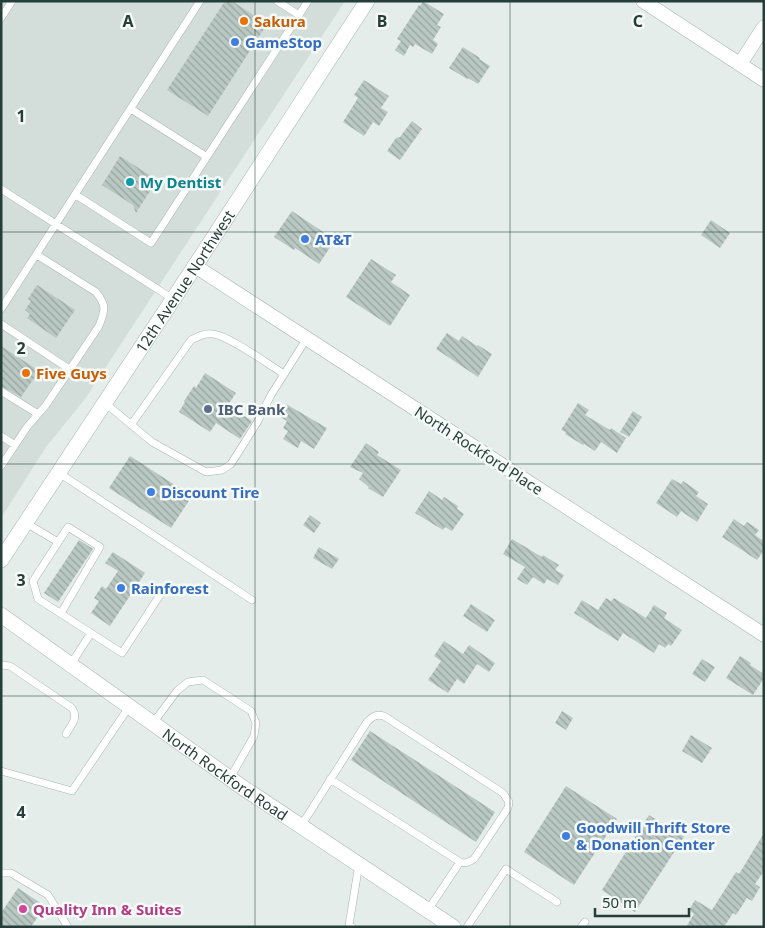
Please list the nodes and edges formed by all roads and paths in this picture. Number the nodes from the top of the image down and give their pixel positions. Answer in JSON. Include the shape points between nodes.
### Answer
{"nodes":[{"id":1,"x":12,"y":1,"type":"edge"},
{"id":2,"x":200,"y":1,"type":"edge"},
{"id":3,"x":277,"y":1,"type":"edge"},
{"id":4,"x":308,"y":1,"type":"edge"},
{"id":5,"x":367,"y":1,"type":"edge"},
{"id":6,"x":643,"y":1,"type":"edge"},
{"id":7,"x":299,"y":15,"type":"junction"},
{"id":8,"x":1,"y":18,"type":"edge"},
{"id":9,"x":764,"y":27,"type":"edge"},
{"id":10,"x":740,"y":64,"type":"junction"},
{"id":11,"x":764,"y":80,"type":"edge"},
{"id":12,"x":131,"y":109,"type":"junction"},
{"id":13,"x":206,"y":157,"type":"junction"},
{"id":14,"x":1,"y":189,"type":"edge"},
{"id":15,"x":76,"y":195,"type":"junction"},
{"id":16,"x":57,"y":224,"type":"junction"},
{"id":17,"x":37,"y":255,"type":"junction"},
{"id":18,"x":195,"y":266,"type":"junction"},
{"id":19,"x":173,"y":299,"type":"junction"},
{"id":20,"x":1,"y":309,"type":"edge"},
{"id":21,"x":1,"y":324,"type":"edge"},
{"id":22,"x":307,"y":338,"type":"junction"},
{"id":23,"x":70,"y":369,"type":"junction"},
{"id":24,"x":284,"y":374,"type":"junction"},
{"id":25,"x":1,"y":391,"type":"edge"},
{"id":26,"x":105,"y":403,"type":"junction"},
{"id":27,"x":38,"y":414,"type":"junction"},
{"id":28,"x":131,"y":425,"type":"junction"},
{"id":29,"x":1,"y":436,"type":"edge"},
{"id":30,"x":15,"y":445,"type":"junction"},
{"id":31,"x":1,"y":466,"type":"edge"},
{"id":32,"x":59,"y":473,"type":"junction"},
{"id":33,"x":26,"y":523,"type":"junction"},
{"id":34,"x":58,"y":542,"type":"junction"},
{"id":35,"x":1,"y":560,"type":"edge"},
{"id":36,"x":164,"y":589,"type":"dead end"},
{"id":37,"x":252,"y":600,"type":"dead end"},
{"id":38,"x":61,"y":613,"type":"junction"},
{"id":39,"x":1,"y":615,"type":"edge"},
{"id":40,"x":91,"y":633,"type":"junction"},
{"id":41,"x":764,"y":635,"type":"edge"},
{"id":42,"x":1,"y":665,"type":"edge"},
{"id":43,"x":70,"y":665,"type":"junction"},
{"id":44,"x":129,"y":706,"type":"junction"},
{"id":45,"x":153,"y":724,"type":"junction"},
{"id":46,"x":66,"y":734,"type":"dead end"},
{"id":47,"x":1,"y":771,"type":"edge"},
{"id":48,"x":230,"y":778,"type":"junction"},
{"id":49,"x":330,"y":778,"type":"junction"},
{"id":50,"x":301,"y":826,"type":"junction"},
{"id":51,"x":460,"y":862,"type":"junction"},
{"id":52,"x":358,"y":864,"type":"junction"},
{"id":53,"x":1,"y":873,"type":"edge"},
{"id":54,"x":557,"y":902,"type":"dead end"},
{"id":55,"x":428,"y":910,"type":"junction"},
{"id":56,"x":350,"y":926,"type":"edge"},
{"id":57,"x":68,"y":927,"type":"edge"},
{"id":58,"x":453,"y":927,"type":"edge"},
{"id":59,"x":467,"y":927,"type":"edge"}],
"edges":[{"from":1,"to":8,"type":"lane"},
{"from":2,"to":12,"type":"lane"},
{"from":3,"to":7,"type":"lane"},
{"from":4,"to":7,"type":"lane"},
{"from":5,"to":18,"type":"main road","name":"12th Avenue Northwest"},
{"from":6,"to":10,"type":"street"},
{"from":7,"to":13,"type":"lane"},
{"from":9,"to":10,"type":"street"},
{"from":10,"to":11,"type":"street"},
{"from":12,"to":13,"type":"lane"},
{"from":12,"to":15,"type":"lane"},
{"from":13,"to":15,"type":"lane","via":[[151,242]]},
{"from":14,"to":16,"type":"lane"},
{"from":15,"to":16,"type":"lane"},
{"from":16,"to":17,"type":"lane"},
{"from":16,"to":19,"type":"lane"},
{"from":17,"to":20,"type":"lane"},
{"from":17,"to":23,"type":"lane","via":[[96,292],[103,301],[105,312],[99,326]]},
{"from":18,"to":19,"type":"main road","name":"12th Avenue Northwest"},
{"from":18,"to":22,"type":"street","name":"North Rockford Place"},
{"from":19,"to":26,"type":"main road","name":"12th Avenue Northwest"},
{"from":21,"to":23,"type":"lane"},
{"from":22,"to":24,"type":"lane"},
{"from":22,"to":41,"type":"street","name":"North Rockford Place"},
{"from":23,"to":27,"type":"lane"},
{"from":24,"to":28,"type":"lane","via":[[230,341],[215,334],[203,334],[191,340]]},
{"from":24,"to":28,"type":"lane","via":[[231,464],[222,470],[206,472],[152,442]]},
{"from":25,"to":27,"type":"lane"},
{"from":26,"to":28,"type":"lane"},
{"from":26,"to":32,"type":"main road","name":"12th Avenue Northwest"},
{"from":27,"to":30,"type":"lane"},
{"from":29,"to":30,"type":"lane"},
{"from":30,"to":31,"type":"lane"},
{"from":32,"to":33,"type":"main road","name":"12th Avenue Northwest"},
{"from":32,"to":37,"type":"lane"},
{"from":33,"to":34,"type":"lane"},
{"from":33,"to":35,"type":"main road","name":"12th Avenue Northwest"},
{"from":34,"to":38,"type":"lane","via":[[33,581],[38,599]]},
{"from":34,"to":38,"type":"lane","via":[[68,527],[100,547]]},
{"from":36,"to":40,"type":"lane","via":[[122,653]]},
{"from":38,"to":40,"type":"lane"},
{"from":39,"to":43,"type":"main road","name":"North Rockford Road"},
{"from":40,"to":43,"type":"lane"},
{"from":42,"to":46,"type":"lane","via":[[10,666],[72,708],[75,718]]},
{"from":43,"to":44,"type":"main road","name":"North Rockford Road"},
{"from":44,"to":45,"type":"main road","name":"North Rockford Road"},
{"from":44,"to":47,"type":"lane","via":[[72,791]]},
{"from":45,"to":48,"type":"main road","name":"North Rockford Road"},
{"from":45,"to":48,"type":"lane","via":[[177,690],[188,682],[203,680],[251,711],[256,723],[254,736]]},
{"from":48,"to":50,"type":"main road","name":"North Rockford Road"},
{"from":49,"to":50,"type":"lane"},
{"from":49,"to":51,"type":"lane"},
{"from":49,"to":51,"type":"lane","via":[[372,716],[378,714],[392,721],[503,793],[509,802],[474,859]]},
{"from":50,"to":52,"type":"main road","name":"North Rockford Road"},
{"from":51,"to":55,"type":"lane"},
{"from":52,"to":55,"type":"main road","name":"North Rockford Road"},
{"from":52,"to":56,"type":"lane"},
{"from":53,"to":57,"type":"lane","via":[[11,873],[48,895]]},
{"from":54,"to":59,"type":"lane","via":[[506,868]]},
{"from":55,"to":58,"type":"main road","name":"North Rockford Road"}]}
